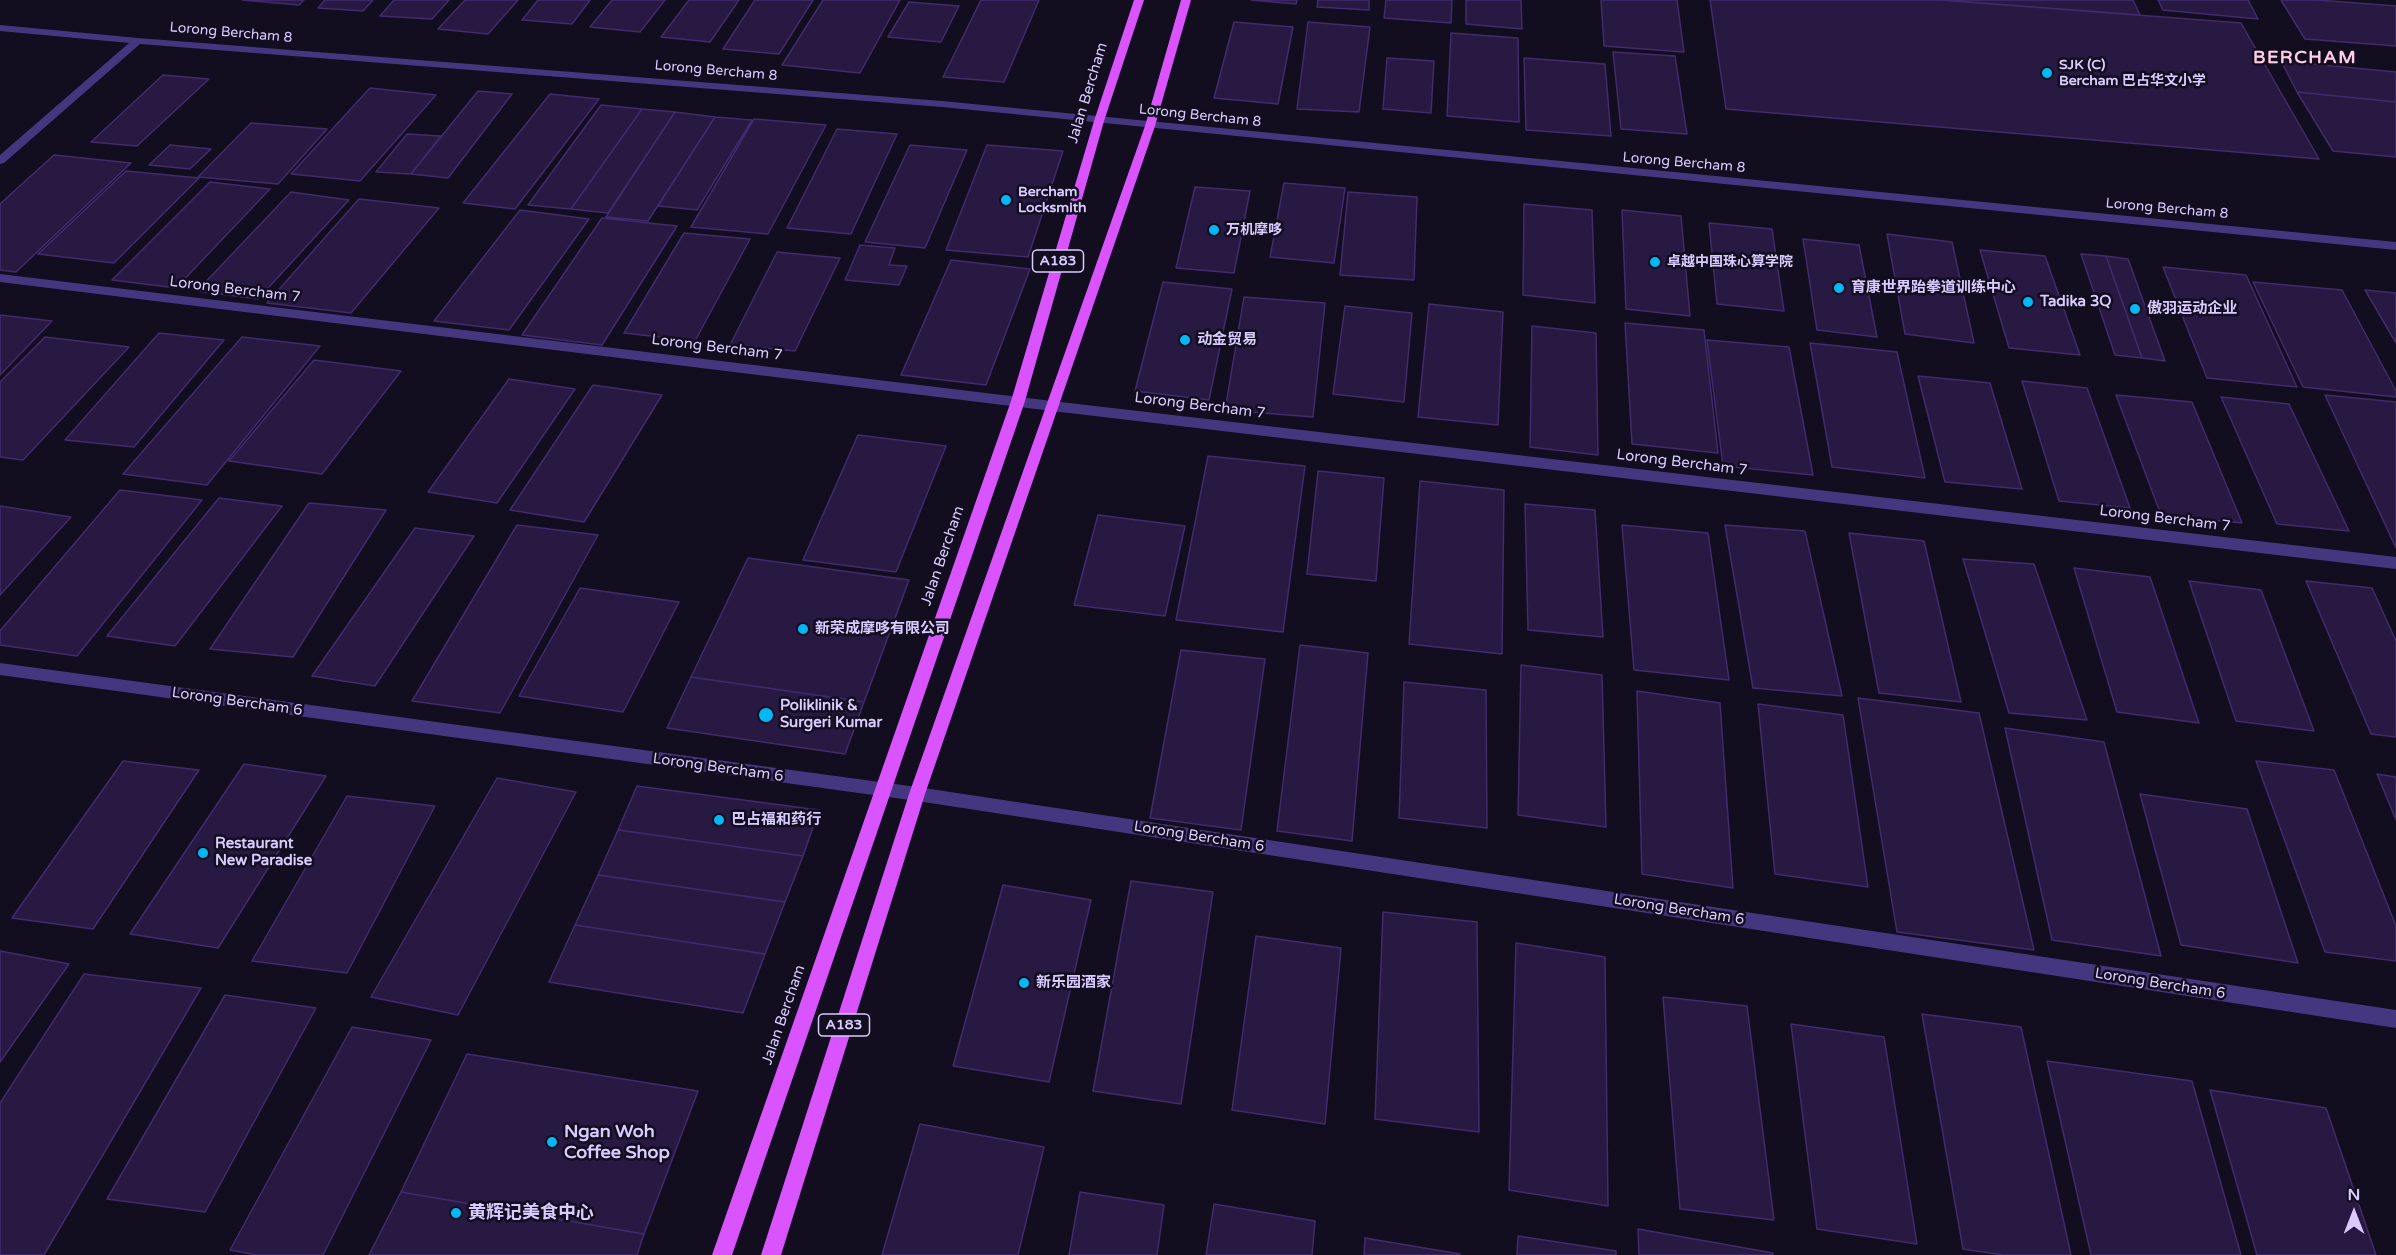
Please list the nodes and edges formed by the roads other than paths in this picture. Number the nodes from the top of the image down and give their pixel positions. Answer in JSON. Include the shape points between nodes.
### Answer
{"nodes":[{"id":1,"x":1138,"y":0,"type":"edge"},
{"id":2,"x":1186,"y":0,"type":"edge"},
{"id":3,"x":0,"y":28,"type":"edge"},
{"id":4,"x":138,"y":41,"type":"junction"},
{"id":5,"x":1099,"y":121,"type":"junction"},
{"id":6,"x":1150,"y":126,"type":"junction"},
{"id":7,"x":0,"y":161,"type":"edge"},
{"id":8,"x":2396,"y":246,"type":"edge"},
{"id":9,"x":0,"y":278,"type":"edge"},
{"id":10,"x":1018,"y":401,"type":"junction"},
{"id":11,"x":1052,"y":406,"type":"junction"},
{"id":12,"x":2396,"y":563,"type":"edge"},
{"id":13,"x":0,"y":669,"type":"edge"},
{"id":14,"x":882,"y":791,"type":"junction"},
{"id":15,"x":917,"y":794,"type":"junction"},
{"id":16,"x":2396,"y":1020,"type":"edge"},
{"id":17,"x":722,"y":1255,"type":"edge"},
{"id":18,"x":771,"y":1255,"type":"edge"}],
"edges":[{"from":1,"to":5,"type":"main road","name":"Jalan Bercham","number":"A183"},
{"from":2,"to":6,"type":"main road","number":"A183"},
{"from":3,"to":4,"type":"street","name":"Lorong Bercham 8"},
{"from":4,"to":5,"type":"street","name":"Lorong Bercham 8","via":[[931,103]]},
{"from":4,"to":7,"type":"street"},
{"from":5,"to":6,"type":"street","name":"Lorong Bercham 8"},
{"from":5,"to":10,"type":"main road","name":"Jalan Bercham","number":"A183"},
{"from":6,"to":8,"type":"street","name":"Lorong Bercham 8"},
{"from":6,"to":11,"type":"main road","number":"A183"},
{"from":9,"to":10,"type":"street","name":"Lorong Bercham 7"},
{"from":10,"to":11,"type":"street","name":"Lorong Bercham 7"},
{"from":10,"to":14,"type":"main road","name":"Jalan Bercham","number":"A183"},
{"from":11,"to":12,"type":"street","name":"Lorong Bercham 7"},
{"from":11,"to":15,"type":"main road","number":"A183"},
{"from":13,"to":14,"type":"street","name":"Lorong Bercham 6"},
{"from":14,"to":15,"type":"street","name":"Lorong Bercham 6"},
{"from":14,"to":17,"type":"main road","name":"Jalan Bercham","number":"A183"},
{"from":15,"to":16,"type":"street","name":"Lorong Bercham 6"},
{"from":15,"to":18,"type":"main road","number":"A183"}]}
